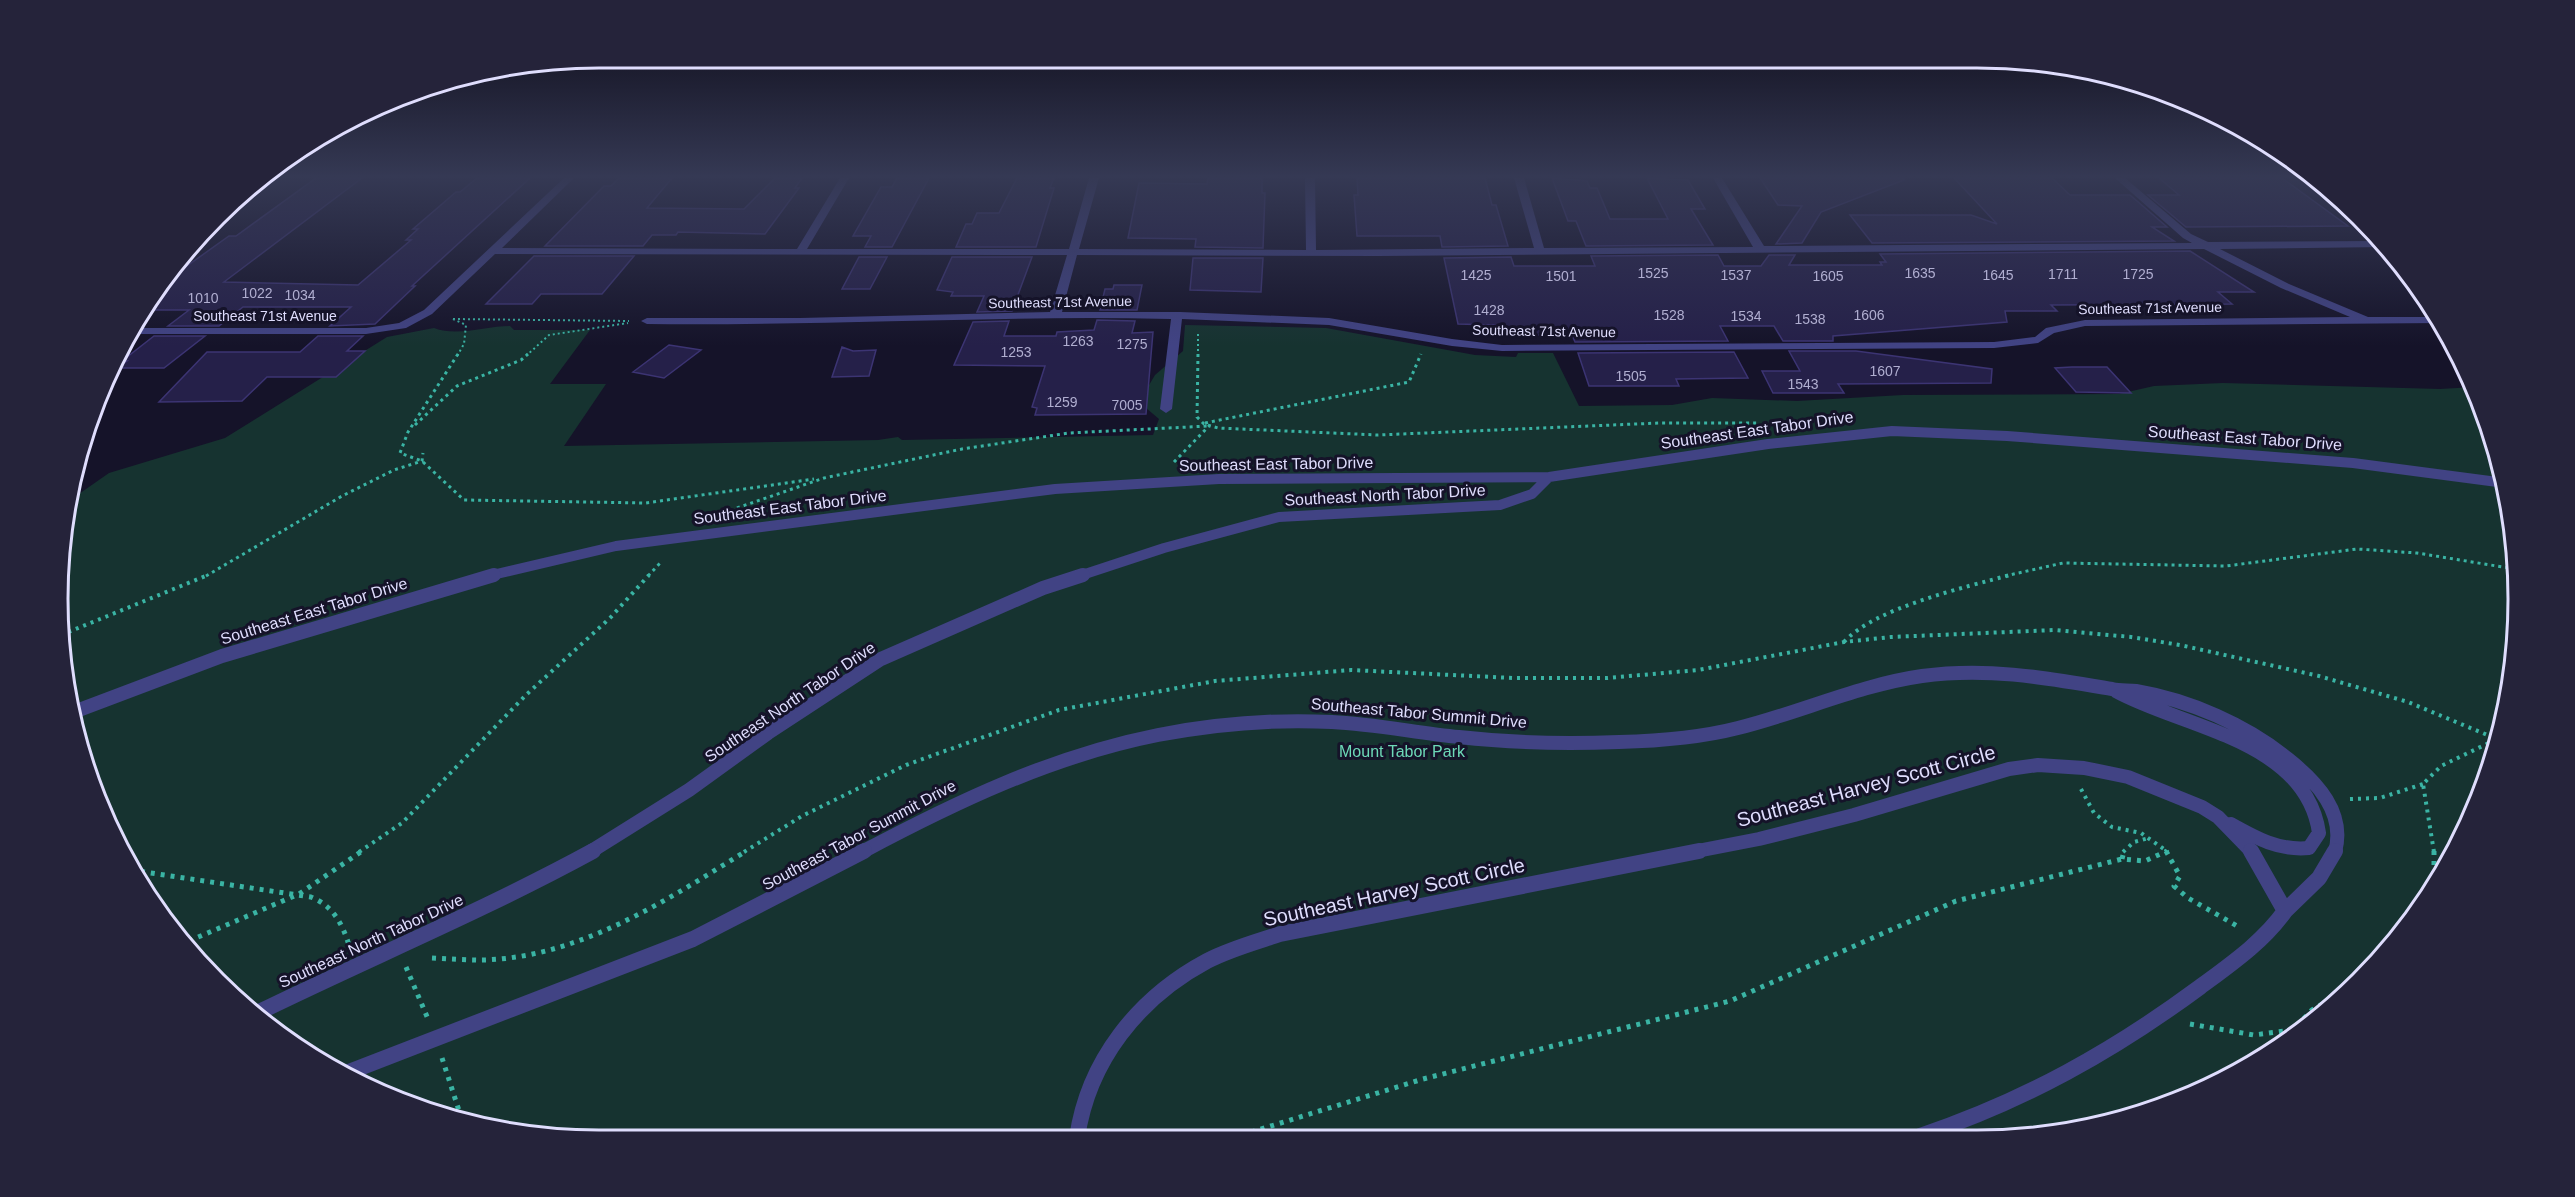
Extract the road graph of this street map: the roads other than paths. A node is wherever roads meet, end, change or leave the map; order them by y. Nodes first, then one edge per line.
1 (511, 234) edge
2 (811, 234) edge
3 (1078, 234) edge
4 (1311, 234) edge
5 (1535, 234) edge
6 (1751, 234) edge
7 (2184, 234) edge
8 (2372, 244) edge
9 (2206, 245) junction
10 (1760, 249) junction
11 (1540, 250) junction
12 (493, 251) junction
13 (800, 252) junction
14 (1073, 252) junction
15 (1311, 253) junction
16 (1055, 315) junction
17 (1177, 317) junction
18 (2428, 320) edge
19 (647, 321) road end
20 (2366, 321) junction
21 (140, 331) edge
22 (1166, 409) dead end
23 (1549, 477) junction
24 (2494, 482) edge
25 (2115, 690) junction
26 (80, 710) edge
27 (2218, 817) junction
28 (2285, 911) junction
29 (263, 1010) edge
30 (355, 1070) edge
31 (1078, 1130) edge
32 (1937, 1130) edge

1 - 12 street
2 - 13 street
3 - 14 street
4 - 15 street
5 - 11 street
6 - 10 street
7 - 9 street
8 - 9 street
9 - 10 street
9 - 20 street
10 - 11 street
11 - 15 street
12 - 13 street
12 - 21 street, Southeast 71st Avenue
13 - 14 street
14 - 15 street
14 - 16 street
16 - 17 street, Southeast 71st Avenue
16 - 19 street, Southeast 71st Avenue
17 - 20 street, Southeast 71st Avenue
17 - 22 street
18 - 20 street, Southeast 71st Avenue
23 - 24 lane, Southeast East Tabor Drive
23 - 26 lane, Southeast East Tabor Drive
23 - 29 lane, Southeast North Tabor Drive
25 - 27 lane, Southeast Tabor Summit Drive
25 - 28 lane, Southeast Tabor Summit Drive
25 - 30 lane, Southeast Tabor Summit Drive
27 - 28 lane, Southeast Harvey Scott Circle
27 - 31 lane, Southeast Harvey Scott Circle
28 - 32 lane

